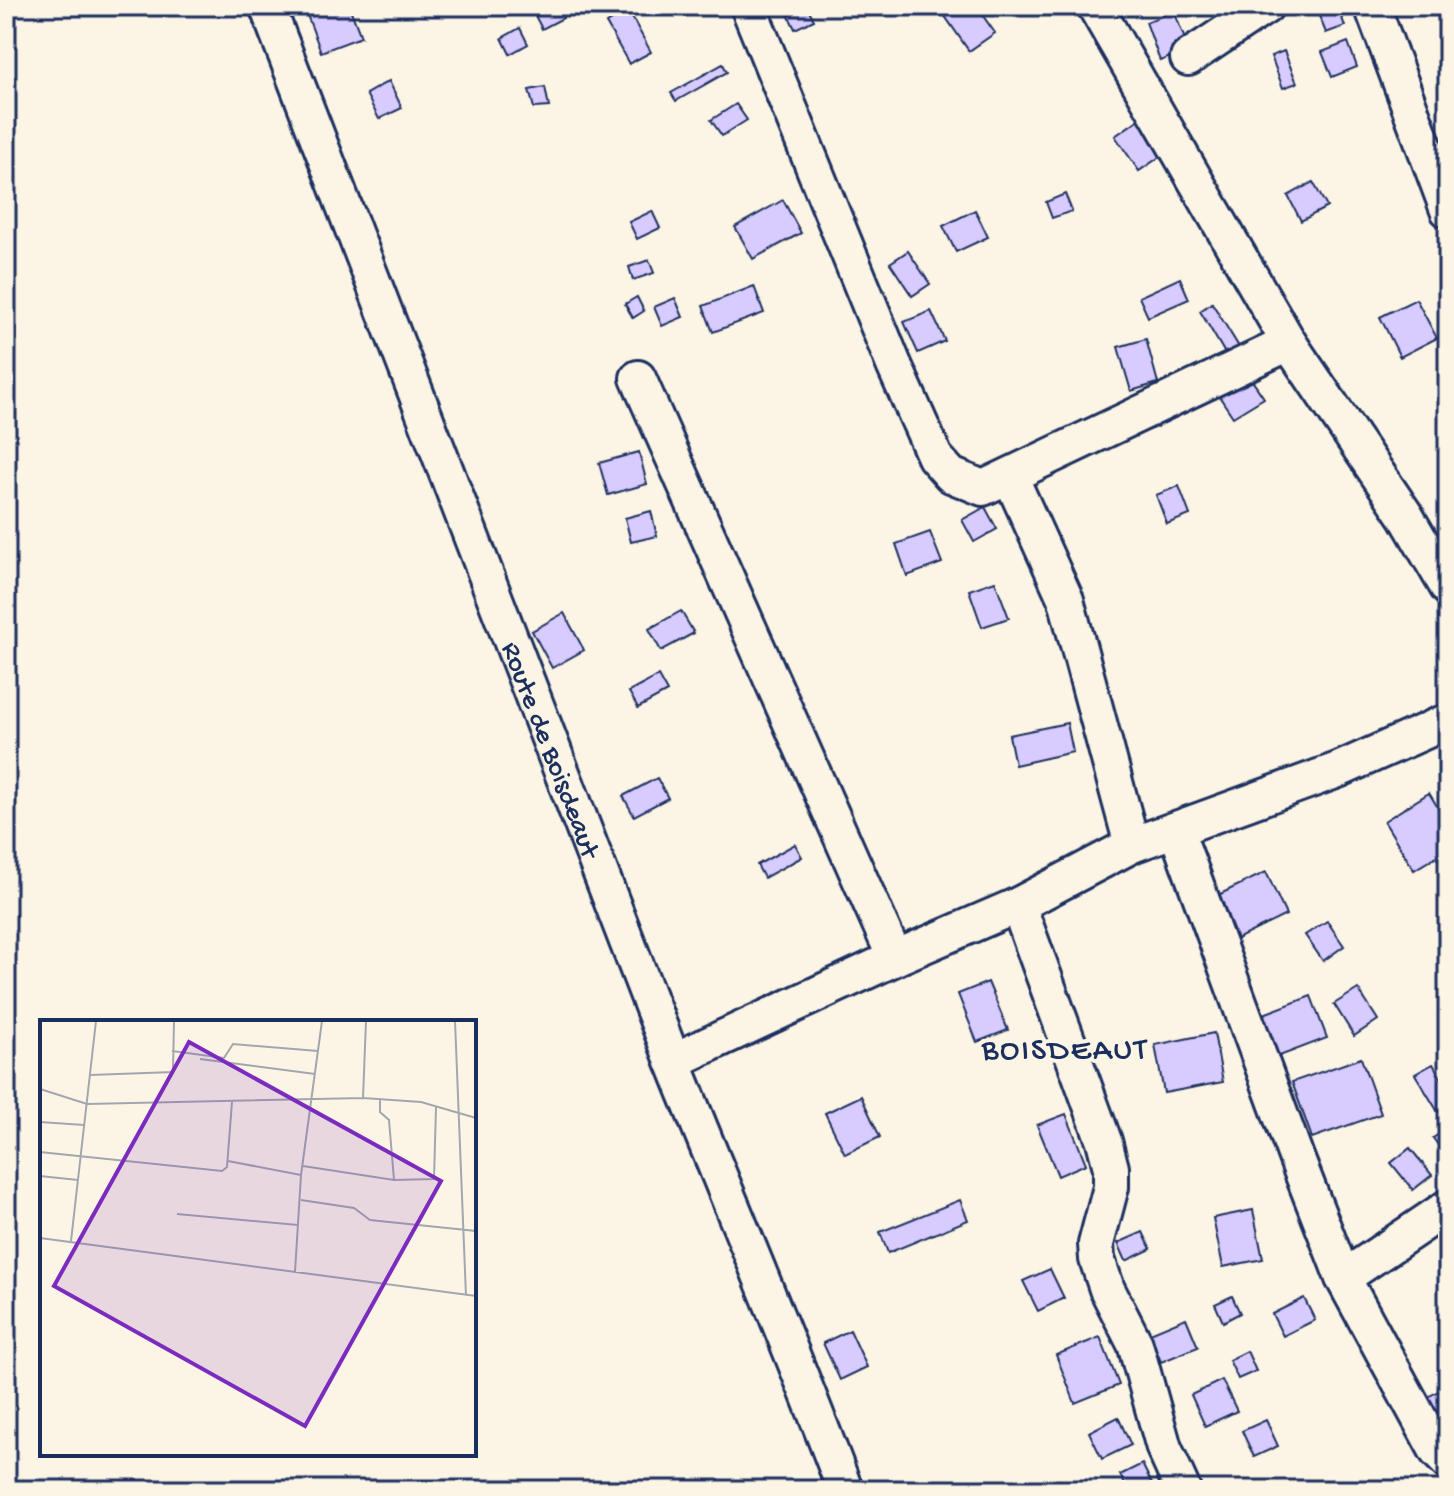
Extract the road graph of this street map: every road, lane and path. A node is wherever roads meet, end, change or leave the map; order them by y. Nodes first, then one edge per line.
1 (267, 6) edge
2 (748, 6) edge
3 (1095, 6) edge
4 (1266, 6) edge
5 (1372, 6) edge
6 (1392, 6) edge
7 (1188, 58) dead end
8 (1448, 146) edge
9 (1448, 210) edge
10 (1289, 343) junction
11 (638, 378) dead end
12 (1010, 476) junction
13 (1448, 588) edge
14 (1448, 721) edge
15 (1176, 830) junction
16 (1132, 845) junction
17 (1018, 905) junction
18 (895, 958) junction
19 (673, 1061) junction
20 (1448, 1207) edge
21 (1343, 1278) junction
22 (1448, 1462) edge
23 (845, 1490) edge
24 (1183, 1490) edge

1 - 19 street, Route de Boisdeaut
2 - 12 street
3 - 10 street
4 - 7 street
5 - 9 street
6 - 8 street
10 - 12 street
10 - 13 street
11 - 18 street
12 - 16 street
14 - 15 street
15 - 16 street
15 - 21 street
16 - 17 street
17 - 18 street
17 - 24 street
18 - 19 street
19 - 23 street, Route de Boisdeaut
20 - 21 street
21 - 22 street

